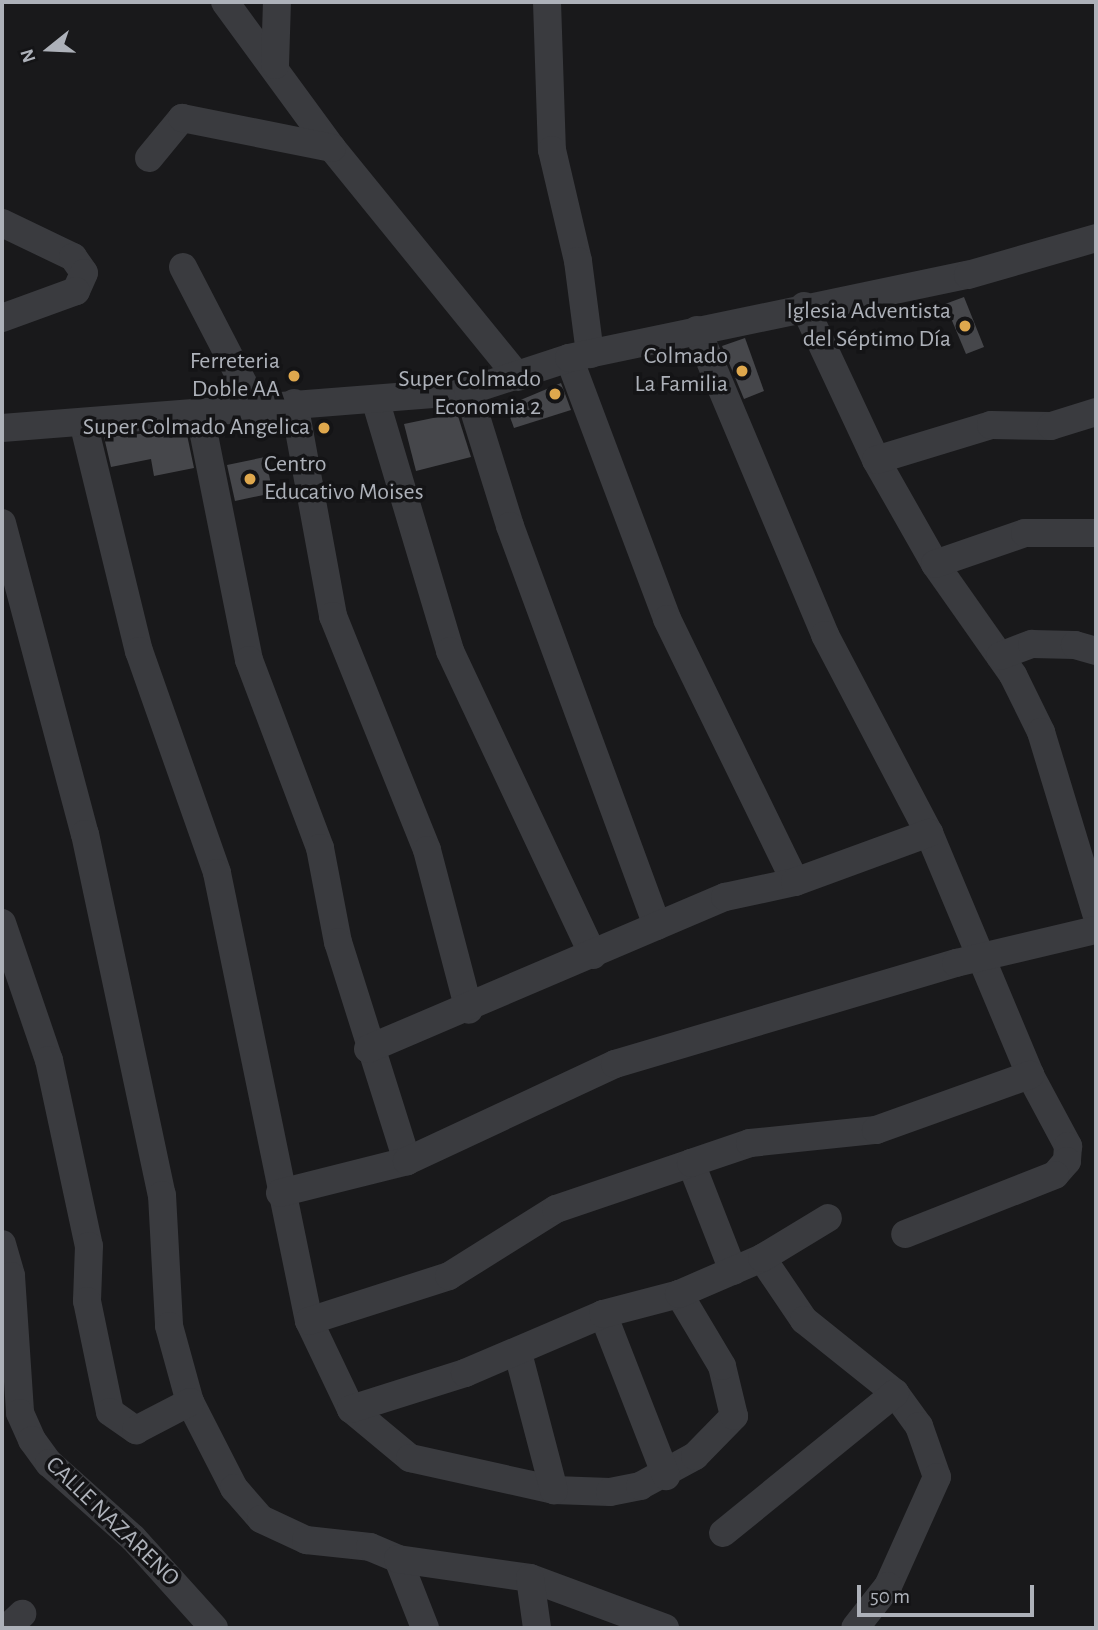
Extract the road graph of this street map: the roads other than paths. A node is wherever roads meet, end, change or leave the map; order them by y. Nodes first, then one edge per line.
1 (225, 2) edge
2 (277, 2) edge
3 (547, 2) edge
4 (275, 65) junction
5 (332, 148) junction
6 (149, 158) dead end
7 (2, 223) edge
8 (1096, 238) edge
9 (183, 267) dead end
10 (804, 306) junction
11 (2, 318) edge
12 (697, 330) junction
13 (579, 356) junction
14 (518, 377) junction
15 (468, 391) junction
16 (375, 399) junction
17 (294, 403) junction
18 (255, 406) junction
19 (198, 410) junction
20 (1096, 412) edge
21 (85, 426) junction
22 (2, 428) edge
23 (876, 460) junction
24 (2, 527) edge
25 (1096, 533) edge
26 (935, 564) junction
27 (1096, 652) edge
28 (1000, 656) junction
29 (929, 833) junction
30 (795, 882) junction
31 (1096, 914) edge
32 (2, 923) edge
33 (657, 926) junction
34 (1096, 930) edge
35 (593, 955) junction
36 (983, 958) junction
37 (469, 1010) junction
38 (368, 1049) junction
39 (1030, 1075) junction
40 (407, 1161) junction
41 (691, 1163) junction
42 (280, 1193) junction
43 (828, 1218) dead end
44 (905, 1234) dead end
45 (2, 1244) edge
46 (762, 1258) junction
47 (733, 1271) junction
48 (679, 1294) junction
49 (603, 1314) junction
50 (309, 1321) junction
51 (7, 1332) edge
52 (518, 1353) junction
53 (895, 1393) junction
54 (190, 1402) junction
55 (351, 1409) junction
56 (666, 1476) junction
57 (554, 1490) junction
58 (723, 1533) dead end
59 (398, 1559) junction
60 (530, 1578) junction
61 (214, 1628) edge
62 (425, 1628) edge
63 (537, 1628) edge
64 (665, 1628) edge
65 (855, 1628) edge

1 - 4 street
2 - 4 street
3 - 13 street
4 - 5 street
5 - 6 street
5 - 14 street
7 - 11 street
8 - 10 street
9 - 18 street
10 - 12 street
10 - 23 street
12 - 13 street
12 - 29 street
13 - 14 street
13 - 30 street
14 - 15 street
15 - 16 street
15 - 33 street
16 - 17 street
16 - 35 street
17 - 18 street
17 - 37 street
18 - 19 street
19 - 21 street
19 - 38 street
20 - 23 street
21 - 22 street
21 - 42 street
23 - 26 street
24 - 54 street
25 - 26 street
26 - 28 street
27 - 28 street
28 - 31 street
29 - 30 street
29 - 36 street
30 - 33 street
32 - 54 street
33 - 35 street
34 - 36 street
35 - 37 street
36 - 39 street
36 - 40 street
37 - 38 street
38 - 40 street
39 - 41 street
39 - 44 street
40 - 42 street
41 - 47 street
41 - 50 street
42 - 50 street
43 - 46 street
45 - 51 street, CALLE NAZARENO
46 - 47 street
46 - 53 street
47 - 48 street
48 - 49 street
48 - 56 street
49 - 52 street
49 - 56 street
50 - 55 street
51 - 61 street, CALLE NAZARENO
52 - 55 street
52 - 57 street
53 - 58 street
53 - 65 street
54 - 59 street
55 - 57 street
56 - 57 street
59 - 60 street
59 - 62 street
60 - 63 street
60 - 64 street

